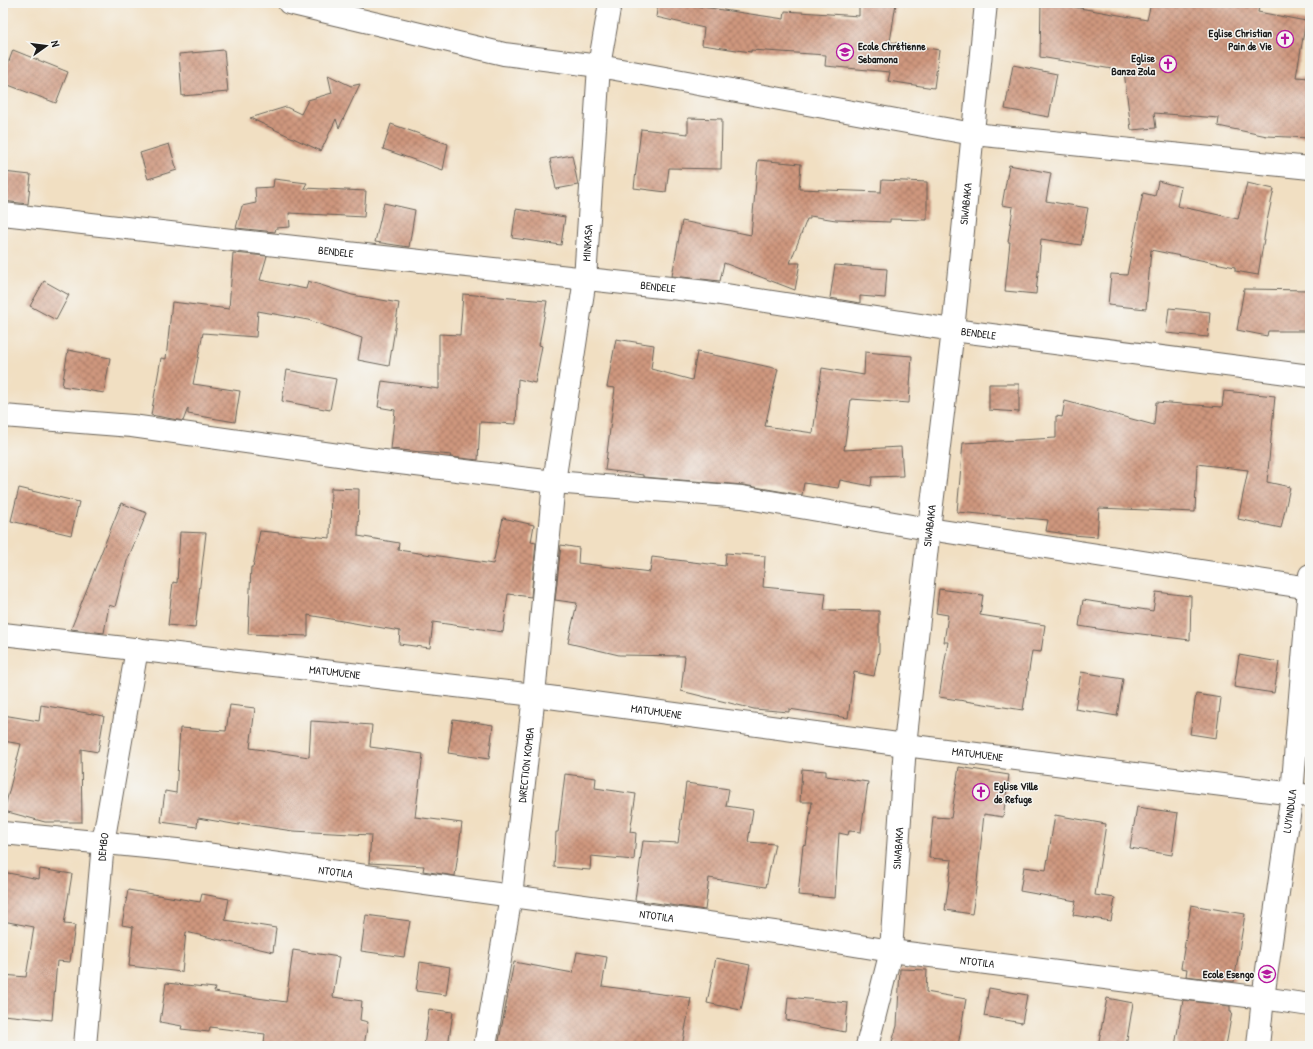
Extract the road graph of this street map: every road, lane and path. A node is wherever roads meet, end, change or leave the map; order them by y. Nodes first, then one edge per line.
1 (289, 3) edge
2 (610, 3) edge
3 (986, 3) edge
4 (599, 66) junction
5 (973, 134) junction
6 (1310, 168) edge
7 (3, 214) edge
8 (585, 279) junction
9 (953, 330) junction
10 (1310, 376) edge
11 (3, 416) edge
12 (554, 482) junction
13 (929, 529) junction
14 (1310, 584) edge
15 (3, 634) edge
16 (137, 649) junction
17 (534, 695) junction
18 (905, 745) junction
19 (1301, 795) edge
20 (3, 834) edge
21 (103, 843) junction
22 (510, 896) junction
23 (892, 951) junction
24 (1263, 998) junction
25 (1310, 1005) edge
26 (85, 1046) edge
27 (485, 1046) edge
28 (867, 1046) edge
29 (1258, 1046) edge

1 - 4 street
2 - 4 street, MINKASA
3 - 5 street, SIWABAKA
4 - 5 street
4 - 8 street, MINKASA
5 - 6 street
5 - 9 street, SIWABAKA
7 - 8 street, BENDELE
8 - 9 street, BENDELE
8 - 12 street, MINKASA
9 - 10 street, BENDELE
9 - 13 street, SIWABAKA
11 - 12 street
12 - 13 street
12 - 17 street, DIRECTION KOMBA
13 - 14 street
13 - 18 street, SIWABAKA
14 - 19 street, LUYINDULA
15 - 16 street, MATUMUENE
16 - 17 street, MATUMUENE
16 - 21 street, DEMBO
17 - 18 street, MATUMUENE
17 - 22 street, DIRECTION KOMBA
18 - 19 street, MATUMUENE
18 - 23 street, SIWABAKA
19 - 24 street, LUYINDULA
20 - 21 street, NTOTILA
21 - 22 street, NTOTILA
21 - 26 street, DEMBO
22 - 23 street, NTOTILA
22 - 27 street, DIRECTION KOMBA
23 - 24 street, NTOTILA
23 - 28 street, SIWABAKA
24 - 25 street, NTOTILA
24 - 29 street, LUYINDULA

